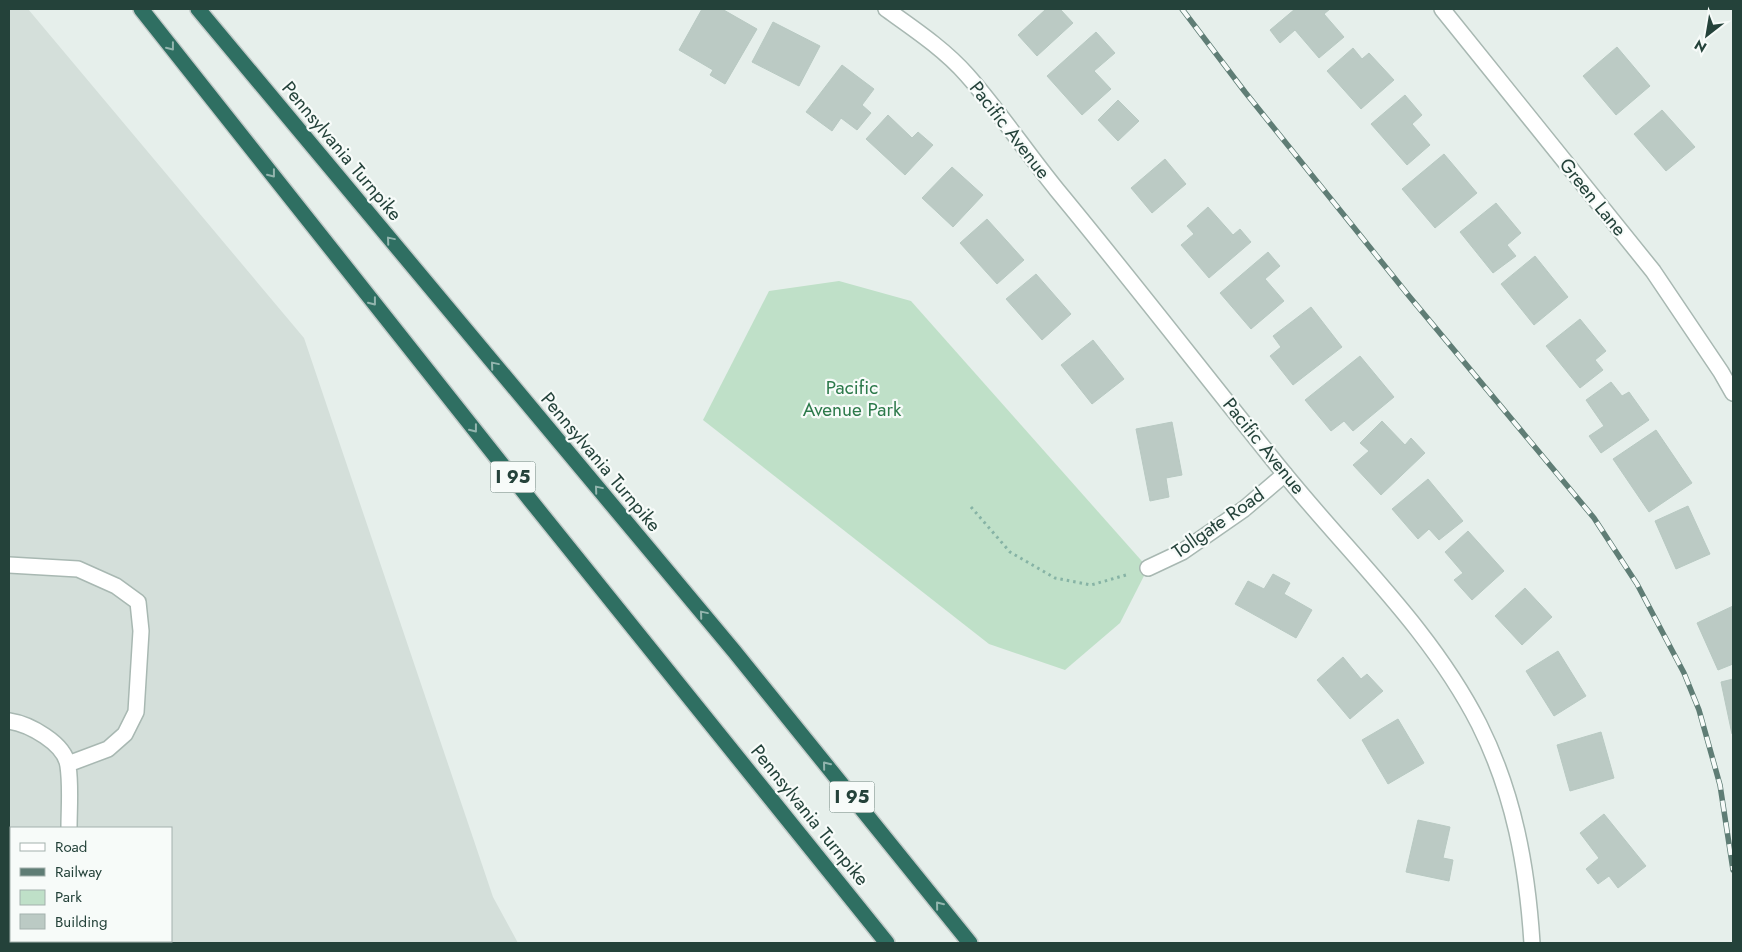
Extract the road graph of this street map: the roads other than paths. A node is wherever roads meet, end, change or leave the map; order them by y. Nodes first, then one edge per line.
1 (141, 9) edge
2 (198, 9) edge
3 (886, 9) edge
4 (1442, 9) edge
5 (1733, 393) edge
6 (1285, 474) junction
7 (9, 565) edge
8 (1148, 568) road end
9 (9, 721) edge
10 (68, 764) junction
11 (69, 827) edge
12 (888, 943) edge
13 (970, 943) edge
14 (1532, 943) edge

1 -> 12 highway, Pennsylvania Turnpike / I 95
13 -> 2 highway, Pennsylvania Turnpike / I 95
3 - 6 street, Pacific Avenue
4 - 5 street, Green Lane
6 - 8 street, Tollgate Road
6 - 14 street, Pacific Avenue
7 - 10 street
9 - 10 street
10 - 11 street

